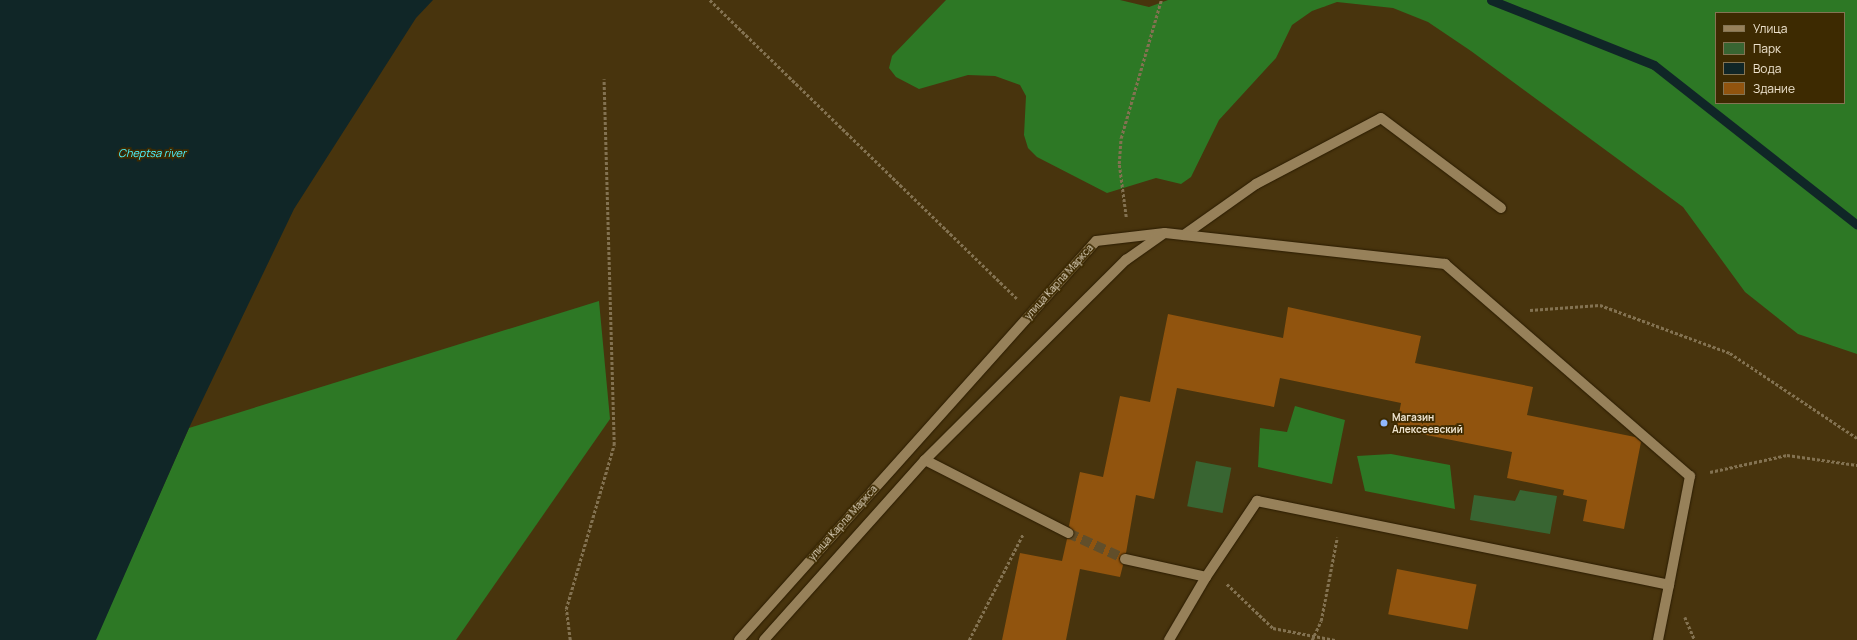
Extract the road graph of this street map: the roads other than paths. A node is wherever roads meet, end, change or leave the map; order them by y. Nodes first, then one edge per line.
1 (1501, 208) dead end
2 (1165, 233) junction
3 (1184, 235) junction
4 (924, 460) junction
5 (1068, 533) tunnel mouth
6 (1125, 559) tunnel mouth
7 (1206, 577) junction
8 (1669, 585) junction
9 (738, 640) edge
10 (764, 640) edge
11 (1169, 640) edge
12 (1658, 640) edge

1 - 3 street
2 - 3 street
2 - 4 street, улица Карла Маркса
2 - 9 street, улица Карла Маркса
3 - 8 street
4 - 5 street
4 - 10 street, улица Карла Маркса
6 - 7 street
7 - 8 street
7 - 11 street
8 - 12 street

